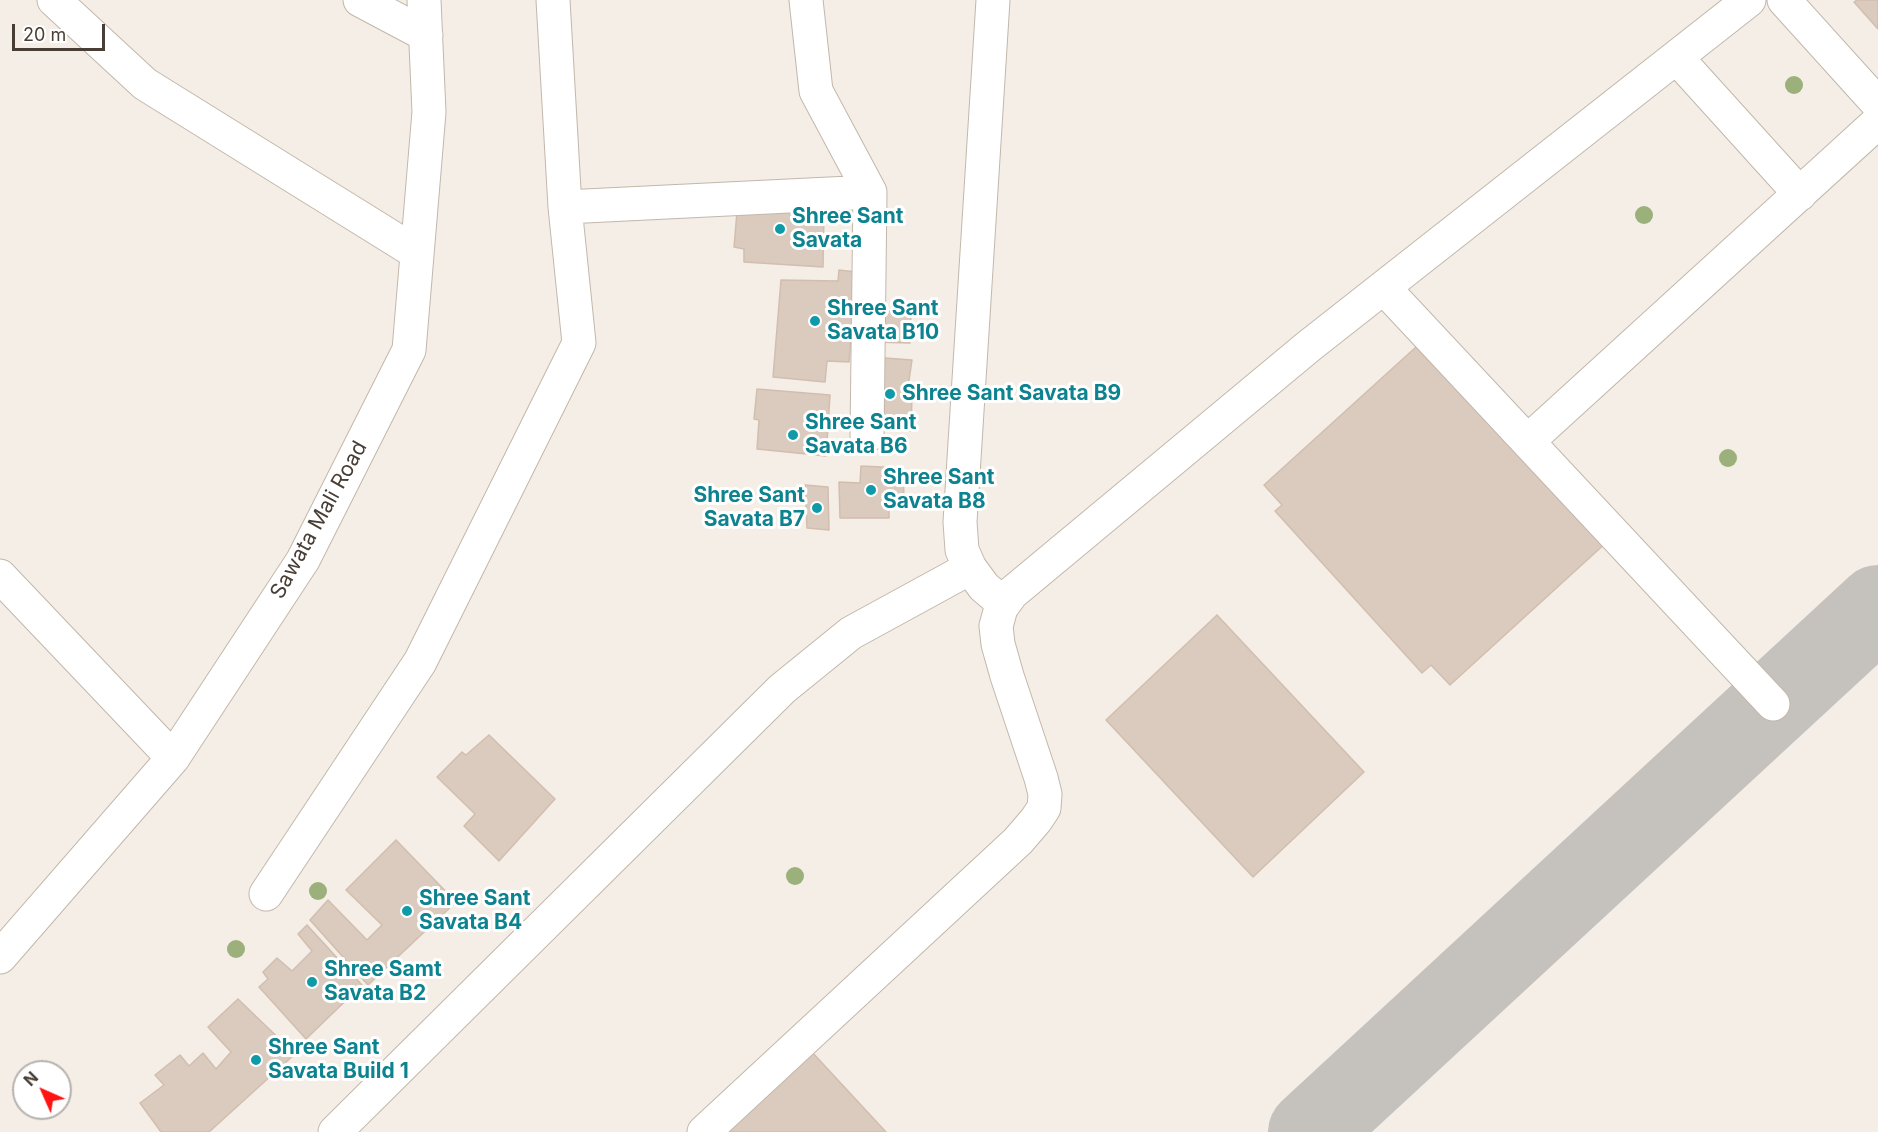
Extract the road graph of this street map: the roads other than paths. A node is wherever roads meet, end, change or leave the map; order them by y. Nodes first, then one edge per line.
1 (54, 0) edge
2 (360, 0) edge
3 (424, 0) edge
4 (553, 0) edge
5 (806, 0) edge
6 (993, 0) edge
7 (1749, 0) edge
8 (1784, 0) edge
9 (426, 35) junction
10 (1677, 58) junction
11 (1878, 104) edge
12 (1878, 122) edge
13 (870, 192) junction
14 (1800, 194) junction
15 (565, 207) junction
16 (417, 253) junction
17 (1384, 288) junction
18 (867, 436) dead end
19 (1528, 441) junction
20 (970, 568) junction
21 (0, 576) edge
22 (1004, 604) junction
23 (1773, 704) dead end
24 (173, 758) junction
25 (266, 894) dead end
26 (0, 957) edge
27 (335, 1132) edge
28 (704, 1132) edge

1 - 16 street
2 - 9 street
3 - 9 street, Sawata Mali Road
4 - 15 street
5 - 13 street
6 - 20 street
7 - 10 street
8 - 11 street
9 - 16 street, Sawata Mali Road
10 - 14 street
10 - 17 street
12 - 14 street
13 - 15 street
13 - 18 street
14 - 19 street
15 - 25 street
16 - 24 street, Sawata Mali Road
17 - 19 street
17 - 22 street
19 - 23 street
20 - 22 street
20 - 27 street
21 - 24 street
22 - 28 street
24 - 26 street, Sawata Mali Road

